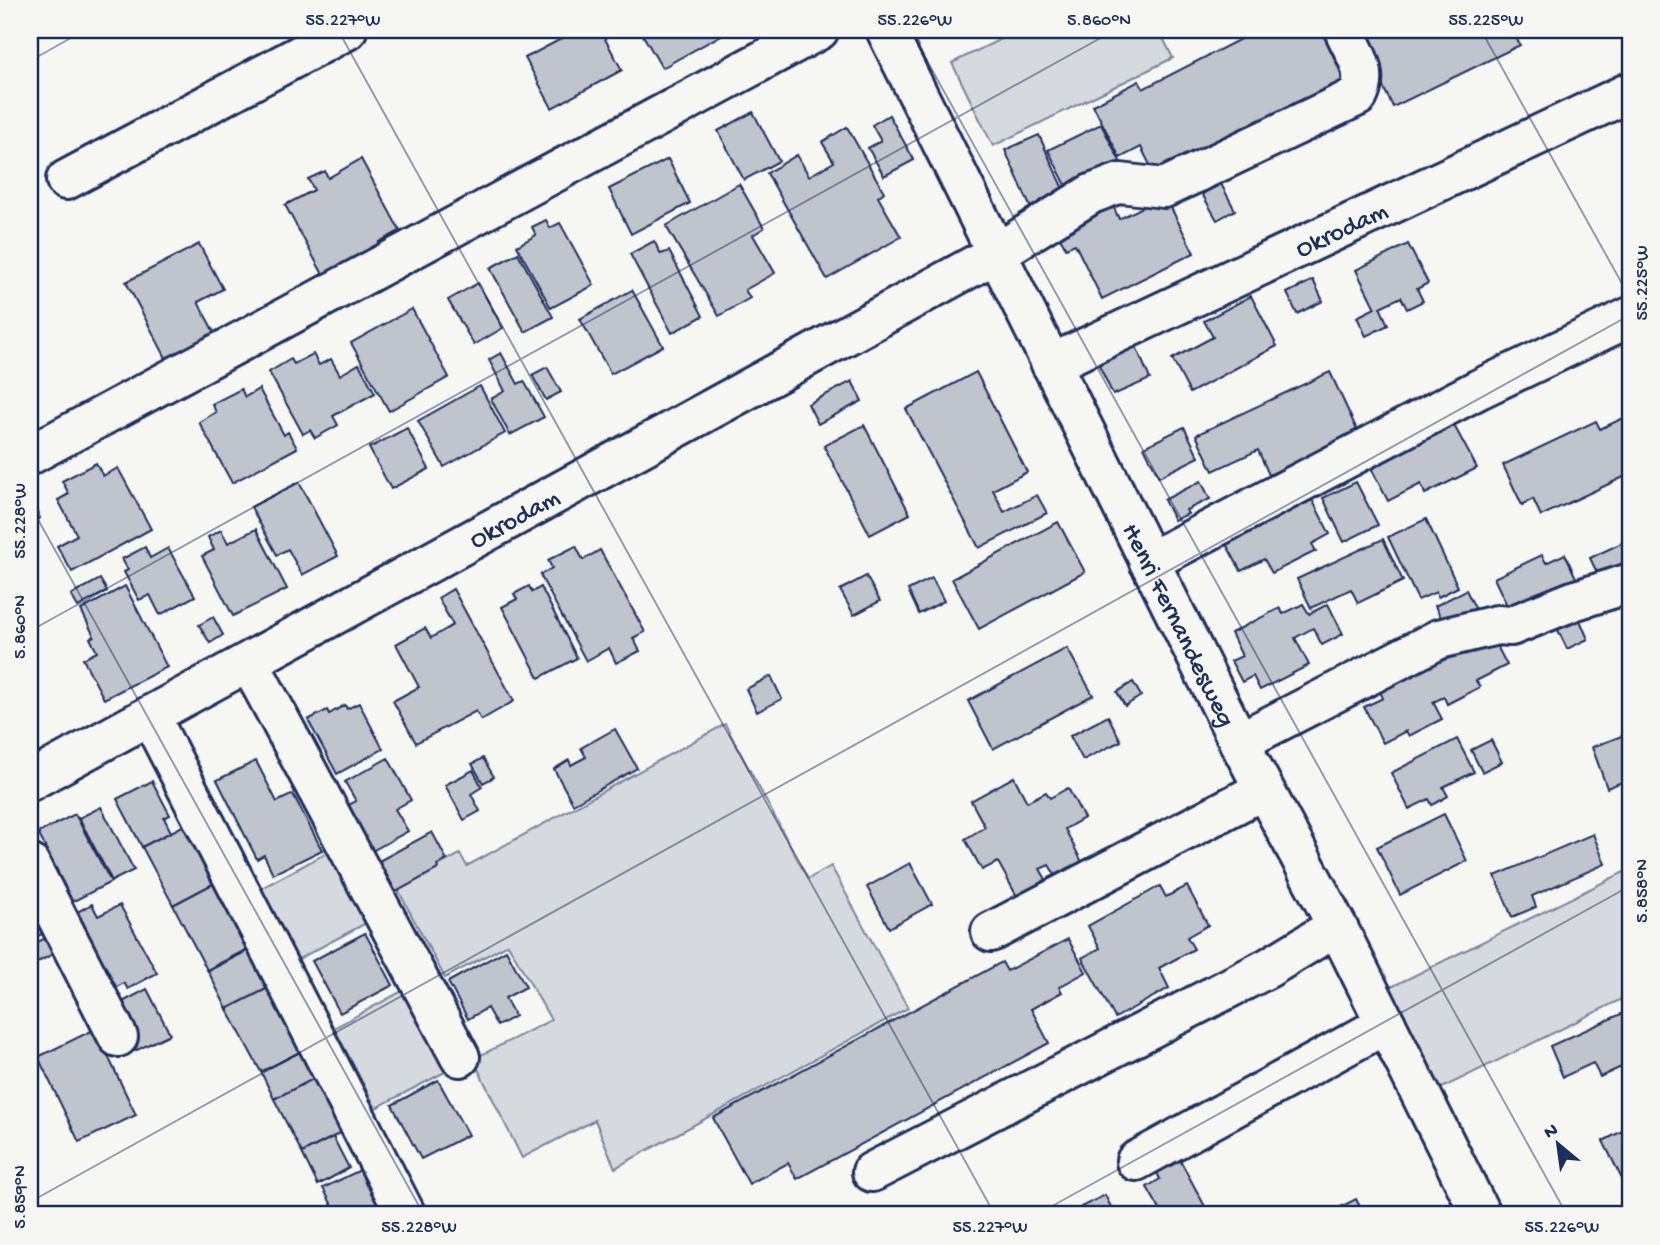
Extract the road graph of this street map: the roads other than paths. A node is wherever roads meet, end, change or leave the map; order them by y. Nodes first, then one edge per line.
1 (347, 30) edge
2 (819, 30) edge
3 (886, 30) edge
4 (1344, 30) edge
5 (1630, 92) edge
6 (66, 180) dead end
7 (997, 253) junction
8 (1630, 317) edge
9 (1051, 364) junction
10 (30, 455) edge
11 (1149, 562) junction
12 (1630, 583) edge
13 (249, 662) junction
14 (150, 716) junction
15 (1238, 742) junction
16 (30, 781) edge
17 (1263, 790) junction
18 (30, 864) edge
19 (1337, 926) junction
20 (991, 932) dead end
21 (1386, 1024) junction
22 (118, 1037) dead end
23 (460, 1057) dead end
24 (1136, 1161) dead end
25 (872, 1172) dead end
26 (406, 1215) edge
27 (1481, 1215) edge

1 - 6 street
2 - 10 street
3 - 7 street, Henri Fernandesweg
4 - 7 street, Okrodam
5 - 9 street, Okrodam
7 - 9 street, Henri Fernandesweg
7 - 13 street, Okrodam
8 - 11 street
9 - 11 street, Henri Fernandesweg
11 - 15 street, Henri Fernandesweg
12 - 15 street
13 - 14 street, Okrodam
13 - 23 street
14 - 16 street, Okrodam
14 - 26 street
15 - 17 street, Henri Fernandesweg
17 - 19 street, Henri Fernandesweg
17 - 20 street
18 - 22 street
19 - 21 street, Henri Fernandesweg
19 - 25 street
21 - 24 street
21 - 27 street, Henri Fernandesweg

